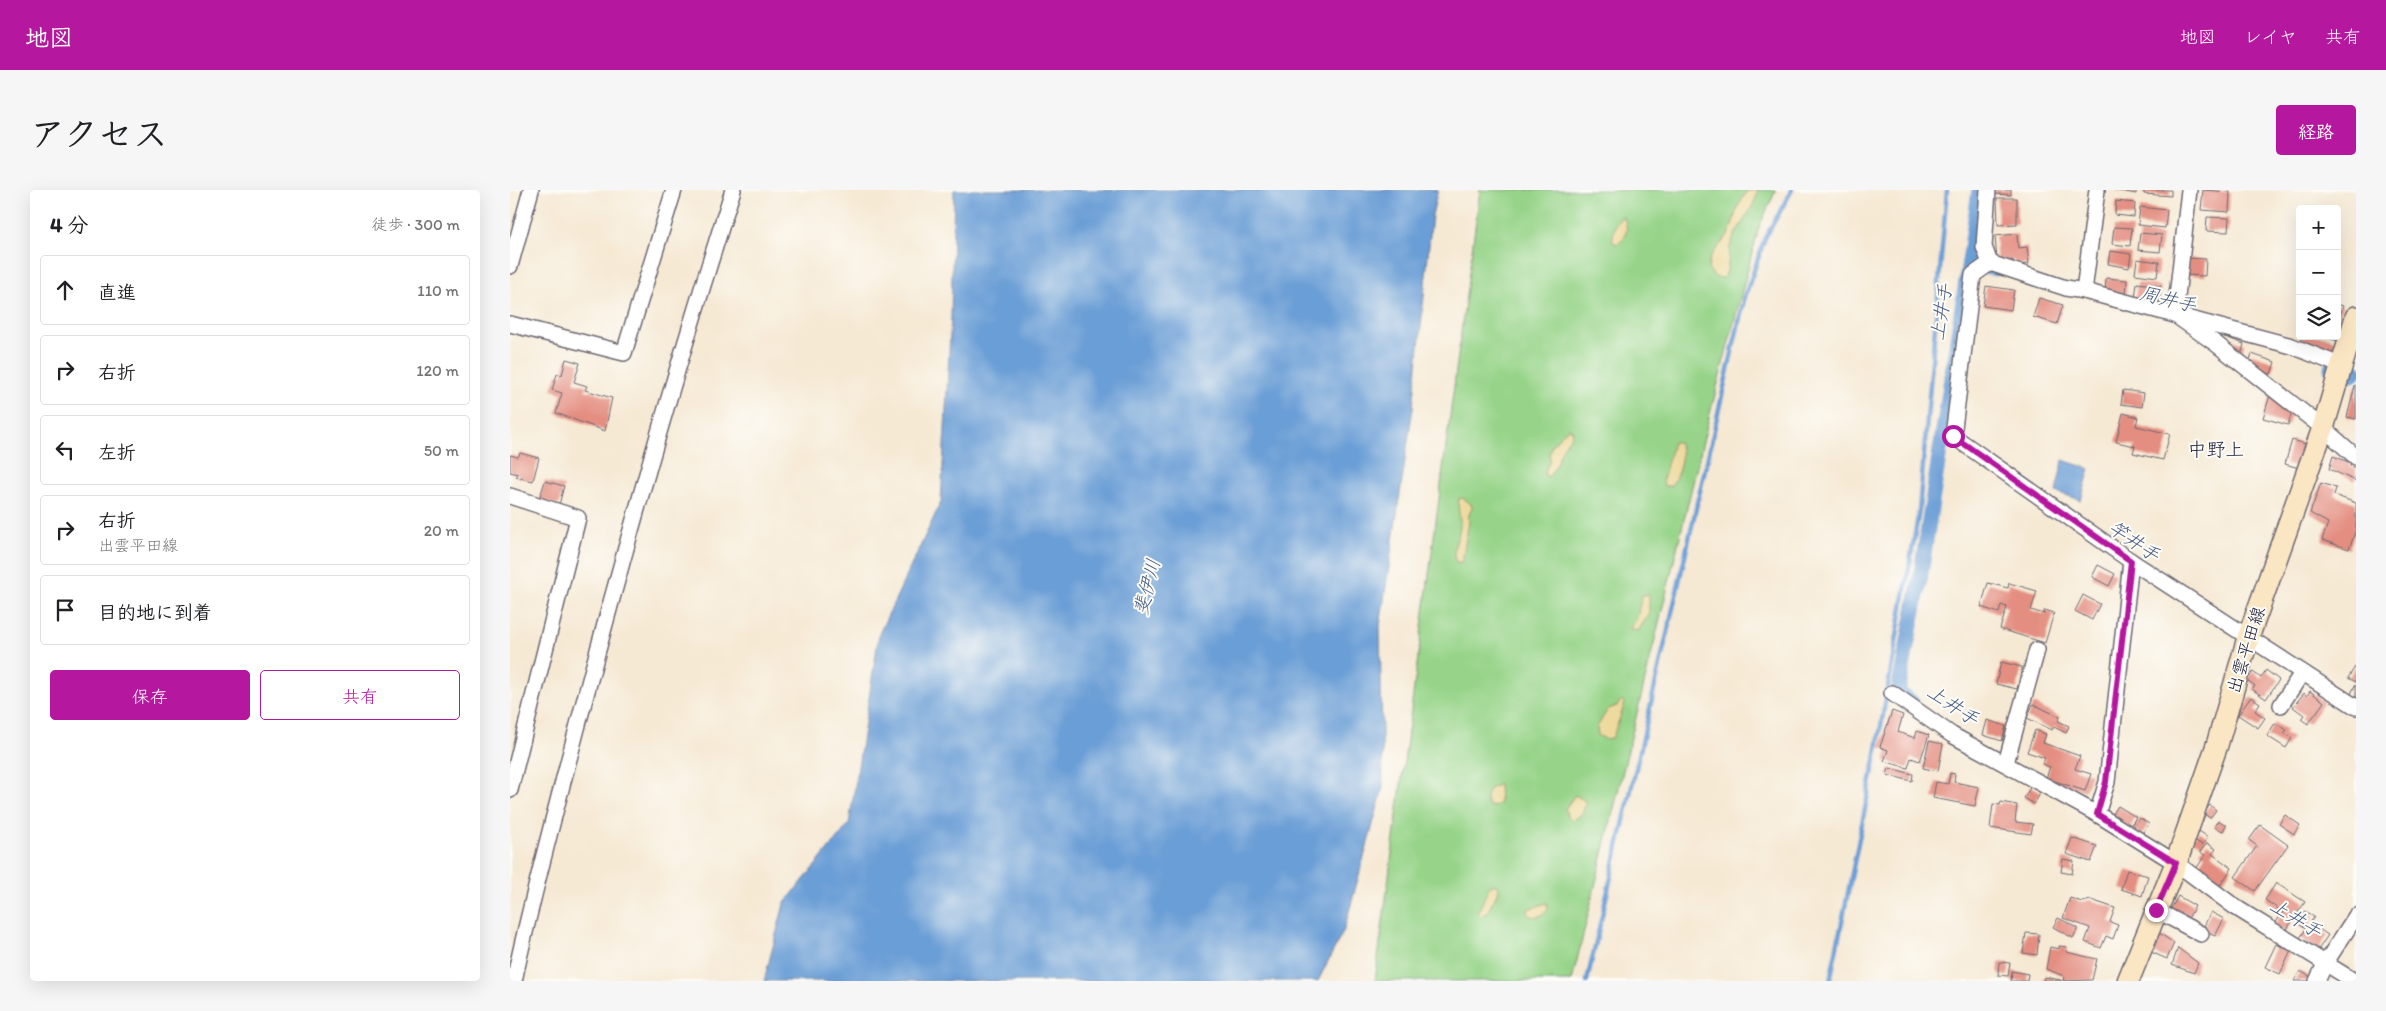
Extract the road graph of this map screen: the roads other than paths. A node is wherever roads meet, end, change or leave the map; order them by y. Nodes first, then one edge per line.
1 (531, 190) edge
2 (674, 190) edge
3 (733, 190) edge
4 (1988, 190) edge
5 (2097, 190) edge
6 (2189, 190) edge
7 (1990, 262) junction
8 (510, 266) edge
9 (2084, 291) junction
10 (2175, 315) junction
11 (2356, 317) edge
12 (510, 324) edge
13 (2342, 366) junction
14 (2324, 428) junction
15 (2356, 458) edge
16 (510, 496) edge
17 (2131, 561) junction
18 (2248, 638) junction
19 (2037, 650) dead end
20 (2302, 673) junction
21 (1892, 693) dead end
22 (2281, 705) dead end
23 (2356, 707) edge
24 (2006, 763) junction
25 (510, 790) edge
26 (2097, 814) junction
27 (2176, 863) junction
28 (2156, 910) junction
29 (2356, 916) edge
30 (2201, 934) dead end
31 (2326, 962) junction
32 (514, 981) edge
33 (2128, 981) edge
34 (2317, 981) edge
35 (2354, 981) edge

1 - 8 street
2 - 12 street
3 - 32 street
4 - 7 street
5 - 9 street
6 - 10 street
7 - 9 street
7 - 17 street
9 - 10 street
10 - 13 street
10 - 14 street
11 - 13 main road, 出雲平田線
13 - 14 main road, 出雲平田線
14 - 15 street
14 - 18 main road, 出雲平田線
16 - 25 street
17 - 18 street
17 - 26 street
18 - 20 street
18 - 27 main road, 出雲平田線
19 - 24 street
20 - 22 street
20 - 23 street
21 - 24 street
24 - 26 street
26 - 27 street
27 - 28 main road, 出雲平田線
27 - 31 street
28 - 30 street
28 - 33 main road, 出雲平田線
29 - 31 street
31 - 34 street
31 - 35 street

